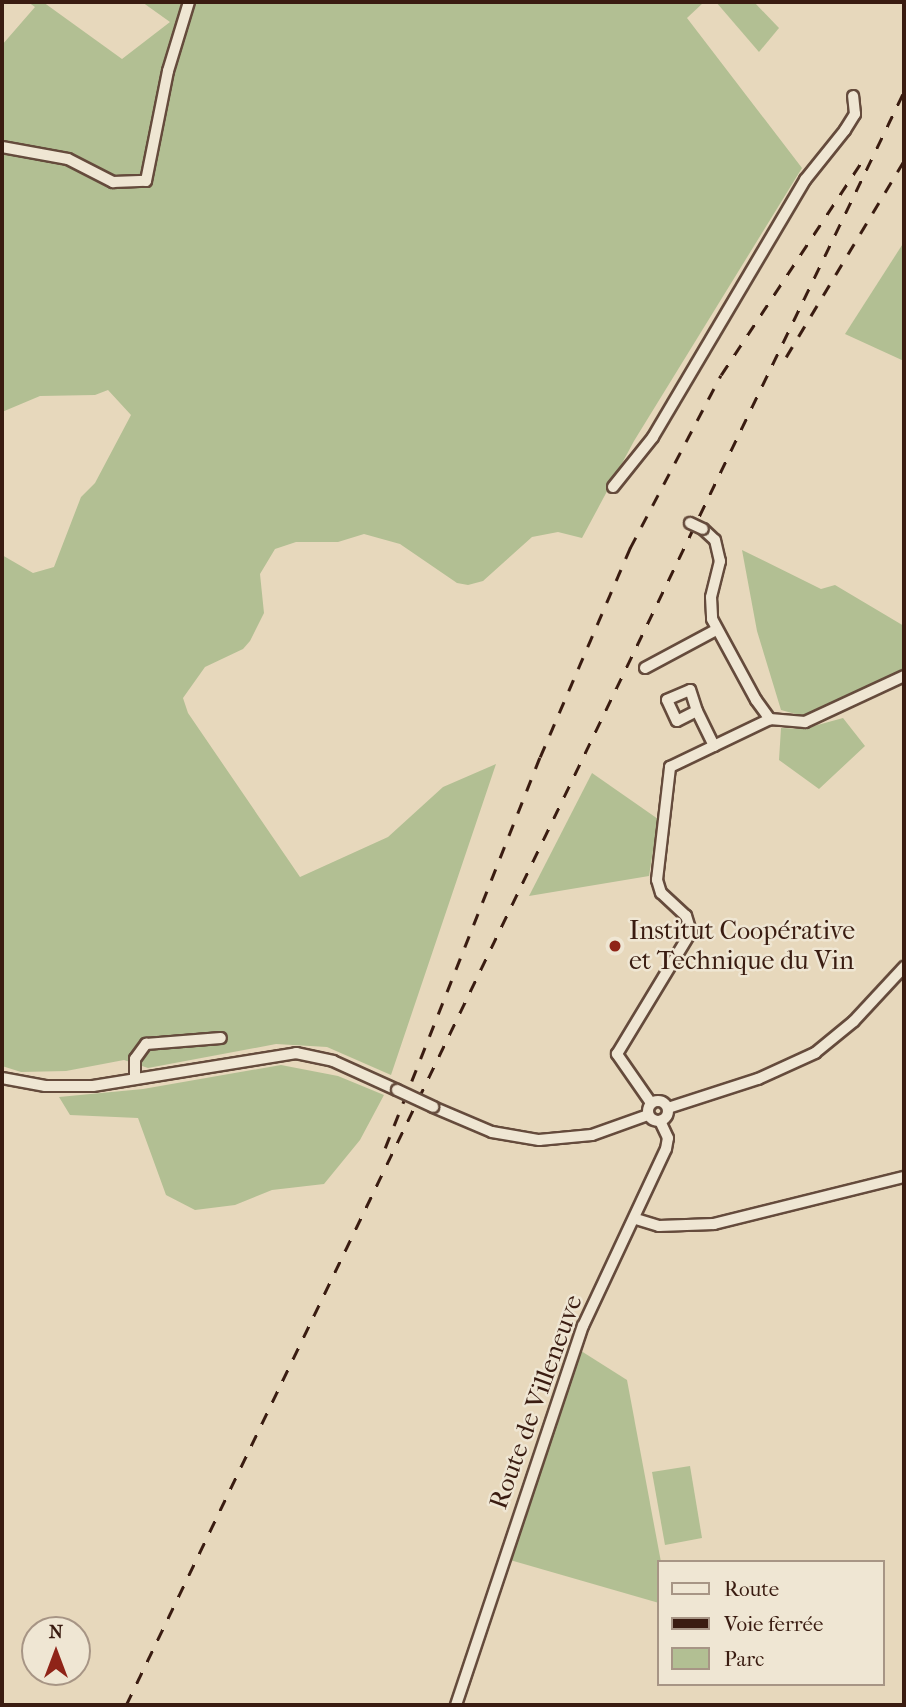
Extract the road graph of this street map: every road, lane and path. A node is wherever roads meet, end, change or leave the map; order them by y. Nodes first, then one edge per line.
1 (189, 2) edge
2 (853, 96) dead end
3 (2, 147) edge
4 (613, 487) dead end
5 (690, 523) dead end
6 (716, 630) junction
7 (645, 668) dead end
8 (904, 676) edge
9 (697, 712) dead end
10 (771, 719) junction
11 (714, 746) junction
12 (904, 967) edge
13 (221, 1038) dead end
14 (2, 1078) edge
15 (135, 1079) junction
16 (651, 1103) junction
17 (668, 1108) junction
18 (648, 1115) junction
19 (660, 1122) junction
20 (904, 1177) edge
21 (636, 1219) junction
22 (456, 1705) edge

1 - 3 street
2 - 4 street
5 - 6 street, bridge
6 - 7 street
6 - 10 street
8 - 10 street
9 - 11 street
10 - 11 street
11 - 16 street
12 - 17 street
13 - 15 street
14 - 15 street
15 - 18 street, bridge
16 - 17 street
16 - 18 street
17 - 19 street
18 - 19 street
19 - 21 street, Route de Villeneuve
20 - 21 street
21 - 22 street, Route de Villeneuve

